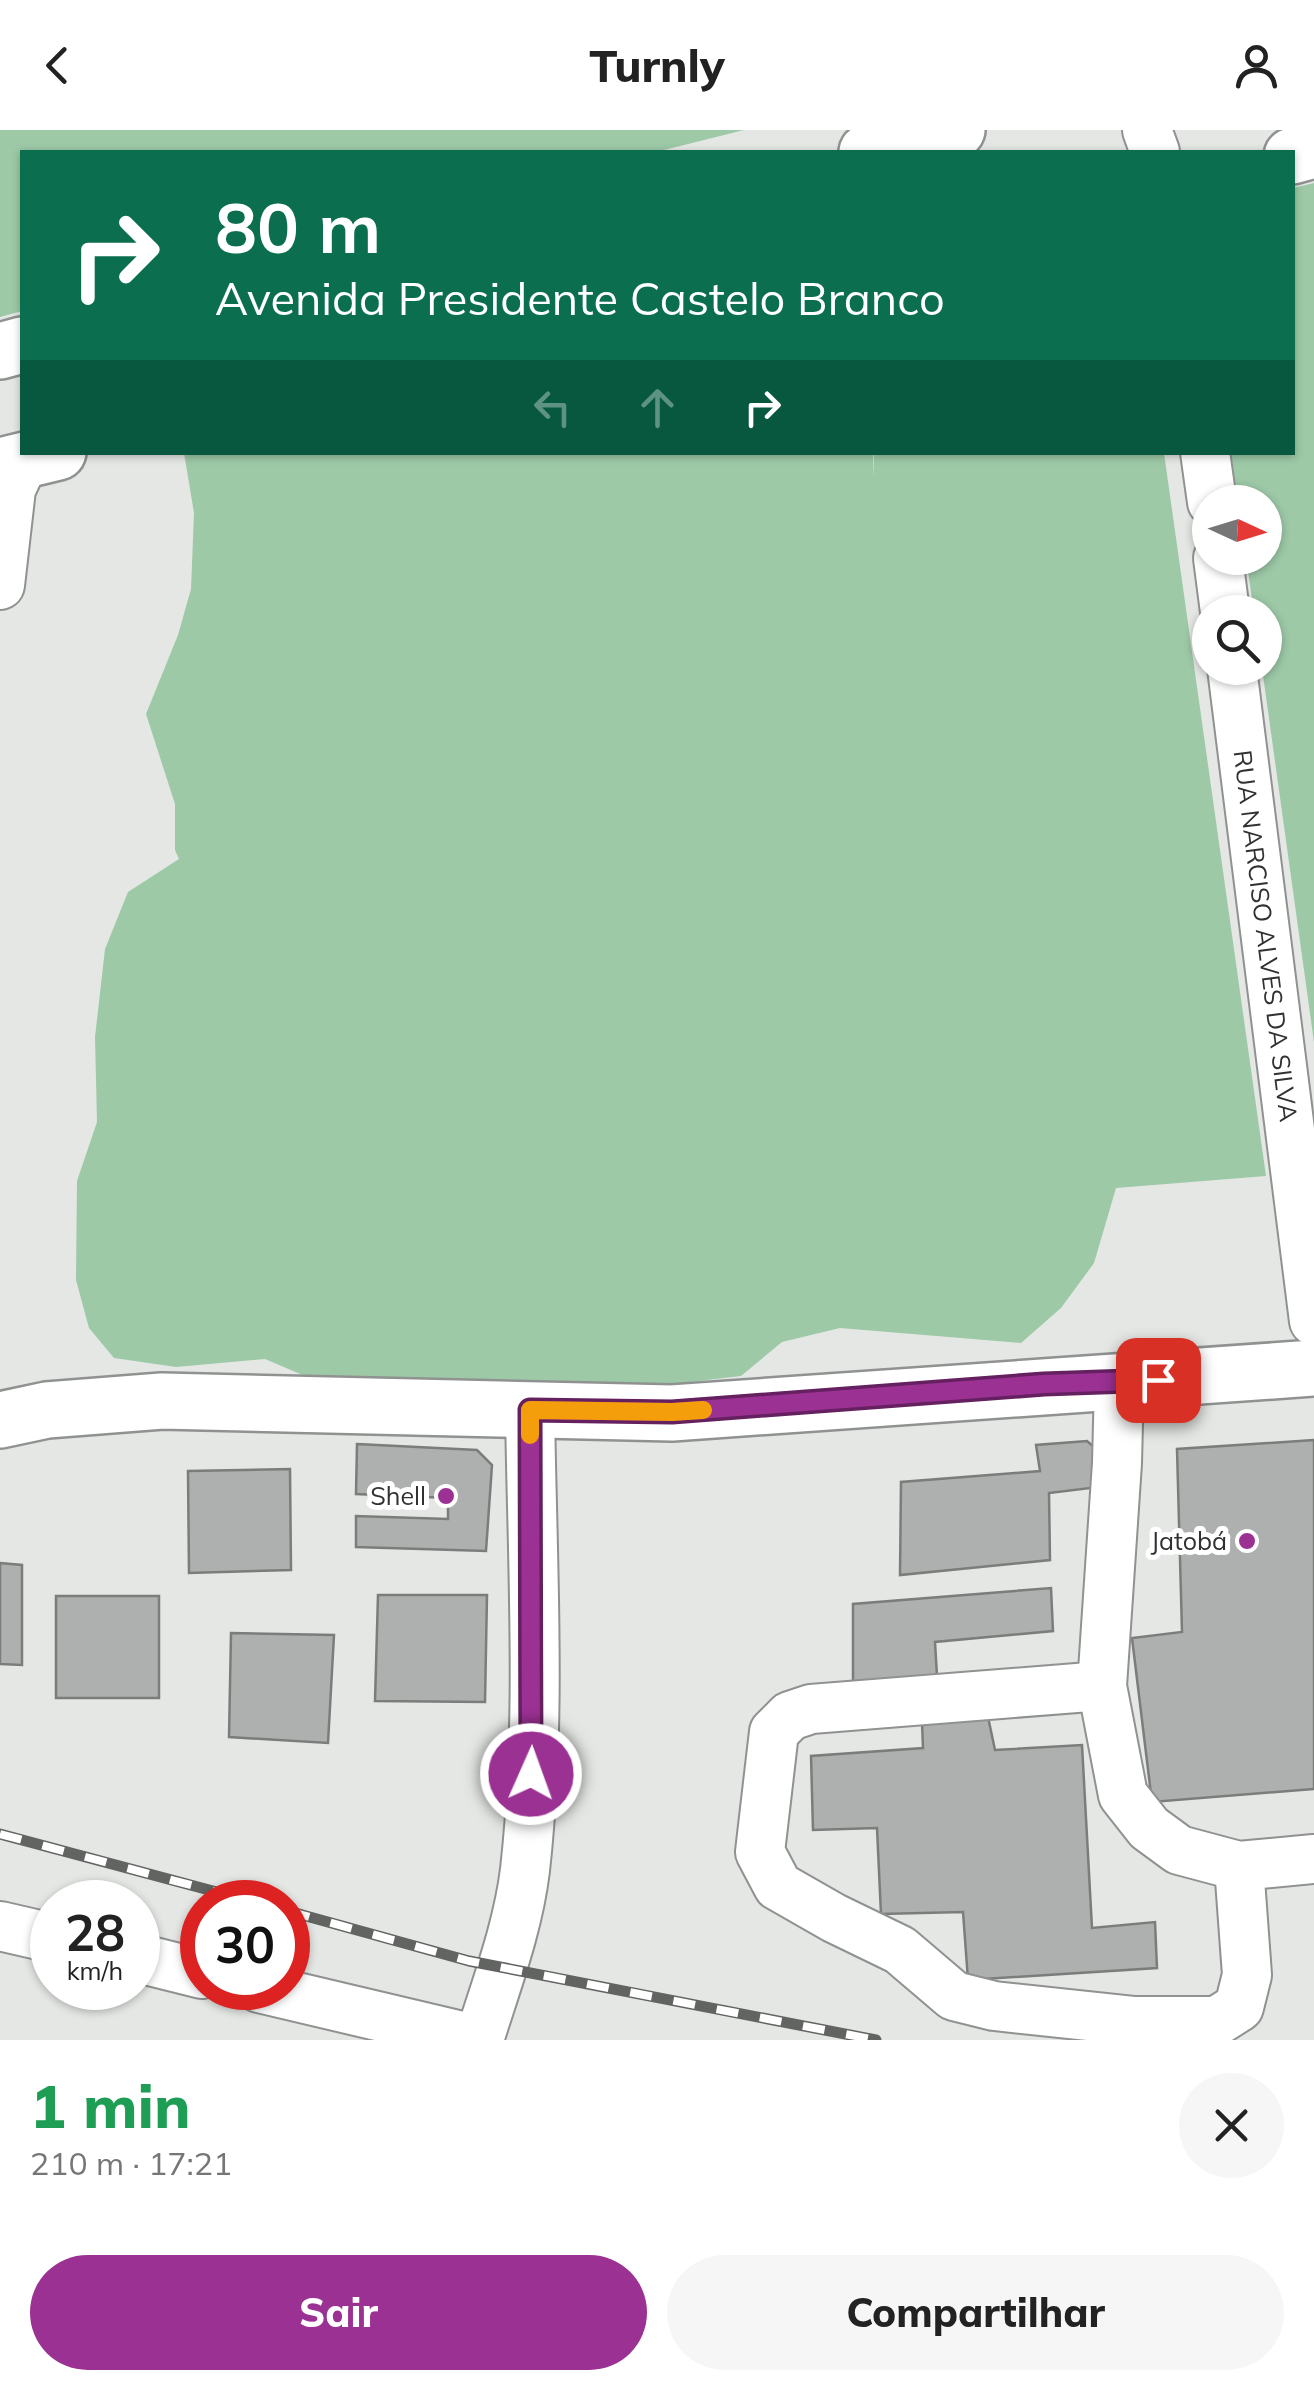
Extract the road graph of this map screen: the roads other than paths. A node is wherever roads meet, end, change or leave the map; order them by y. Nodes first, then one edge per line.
1 (957, 130) edge
2 (875, 150) edge
3 (1205, 455) edge
4 (28, 460) edge
5 (1210, 485) edge
6 (0, 585) edge
7 (1234, 685) edge
8 (1314, 1321) edge
9 (1314, 1368) edge
10 (1119, 1383) junction
11 (530, 1410) junction
12 (0, 1420) edge
13 (1102, 1686) junction
14 (1314, 1859) edge
15 (1239, 1866) junction
16 (0, 1926) edge
17 (30, 1933) edge
18 (310, 2000) edge
19 (479, 2040) edge

1 - 2 main road
3 - 5 street
4 - 6 street
7 - 8 street, RUA NARCISO ALVES DA SILVA
9 - 10 main road
10 - 11 main road
10 - 13 street
11 - 12 main road
11 - 19 street
13 - 15 street
13 - 15 street
14 - 15 street
16 - 17 street
18 - 19 street

